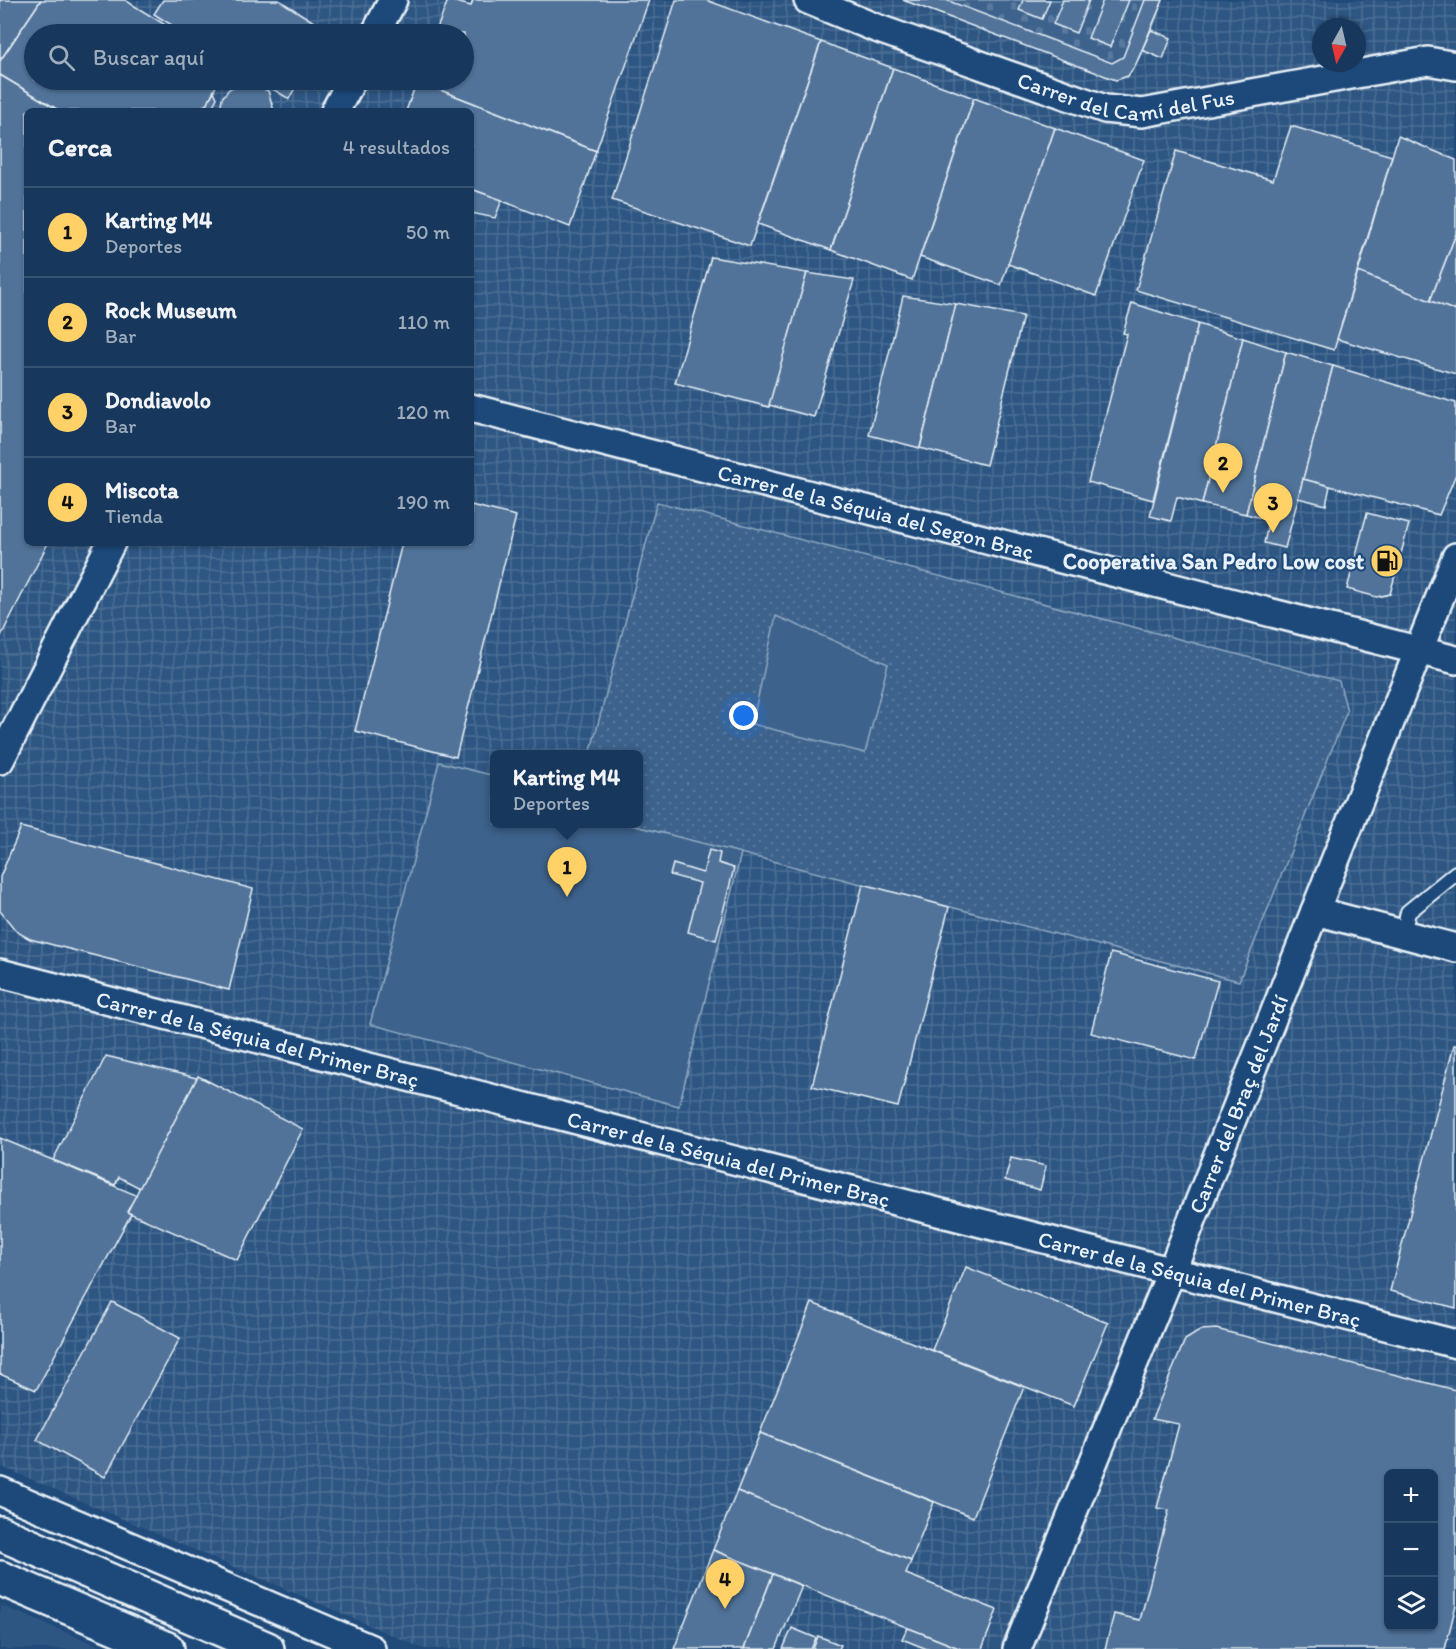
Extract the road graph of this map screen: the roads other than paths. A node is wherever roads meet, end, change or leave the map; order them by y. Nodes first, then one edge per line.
1 (393, 0) edge
2 (807, 0) edge
3 (380, 24) edge
4 (1456, 66) edge
5 (347, 90) edge
6 (337, 108) edge
7 (474, 409) edge
8 (109, 546) edge
9 (1456, 557) edge
10 (1418, 650) junction
11 (1456, 660) edge
12 (0, 760) edge
13 (1456, 873) edge
14 (1315, 911) junction
15 (1403, 934) junction
16 (1456, 948) edge
17 (0, 973) edge
18 (1172, 1270) junction
19 (1456, 1344) edge
20 (0, 1491) edge
21 (0, 1533) edge
22 (0, 1578) edge
23 (164, 1647) edge
24 (267, 1649) edge
25 (371, 1649) edge
26 (1017, 1649) edge

1 - 3 street
2 - 4 street, Carrer del Camí del Fus
5 - 6 street
7 - 10 street, Carrer de la Séquia del Segon Braç
8 - 12 street
9 - 10 street, Carrer del Braç del Jardí
10 - 11 street, Carrer de la Séquia del Segon Braç
10 - 14 street, Carrer del Braç del Jardí
13 - 15 lane
14 - 15 street
14 - 18 street, Carrer del Braç del Jardí
15 - 16 street
17 - 18 street, Carrer de la Séquia del Primer Braç
18 - 19 street, Carrer de la Séquia del Primer Braç
18 - 26 street, Carrer del Braç del Jardí
20 - 25 street
21 - 24 street
22 - 23 street

